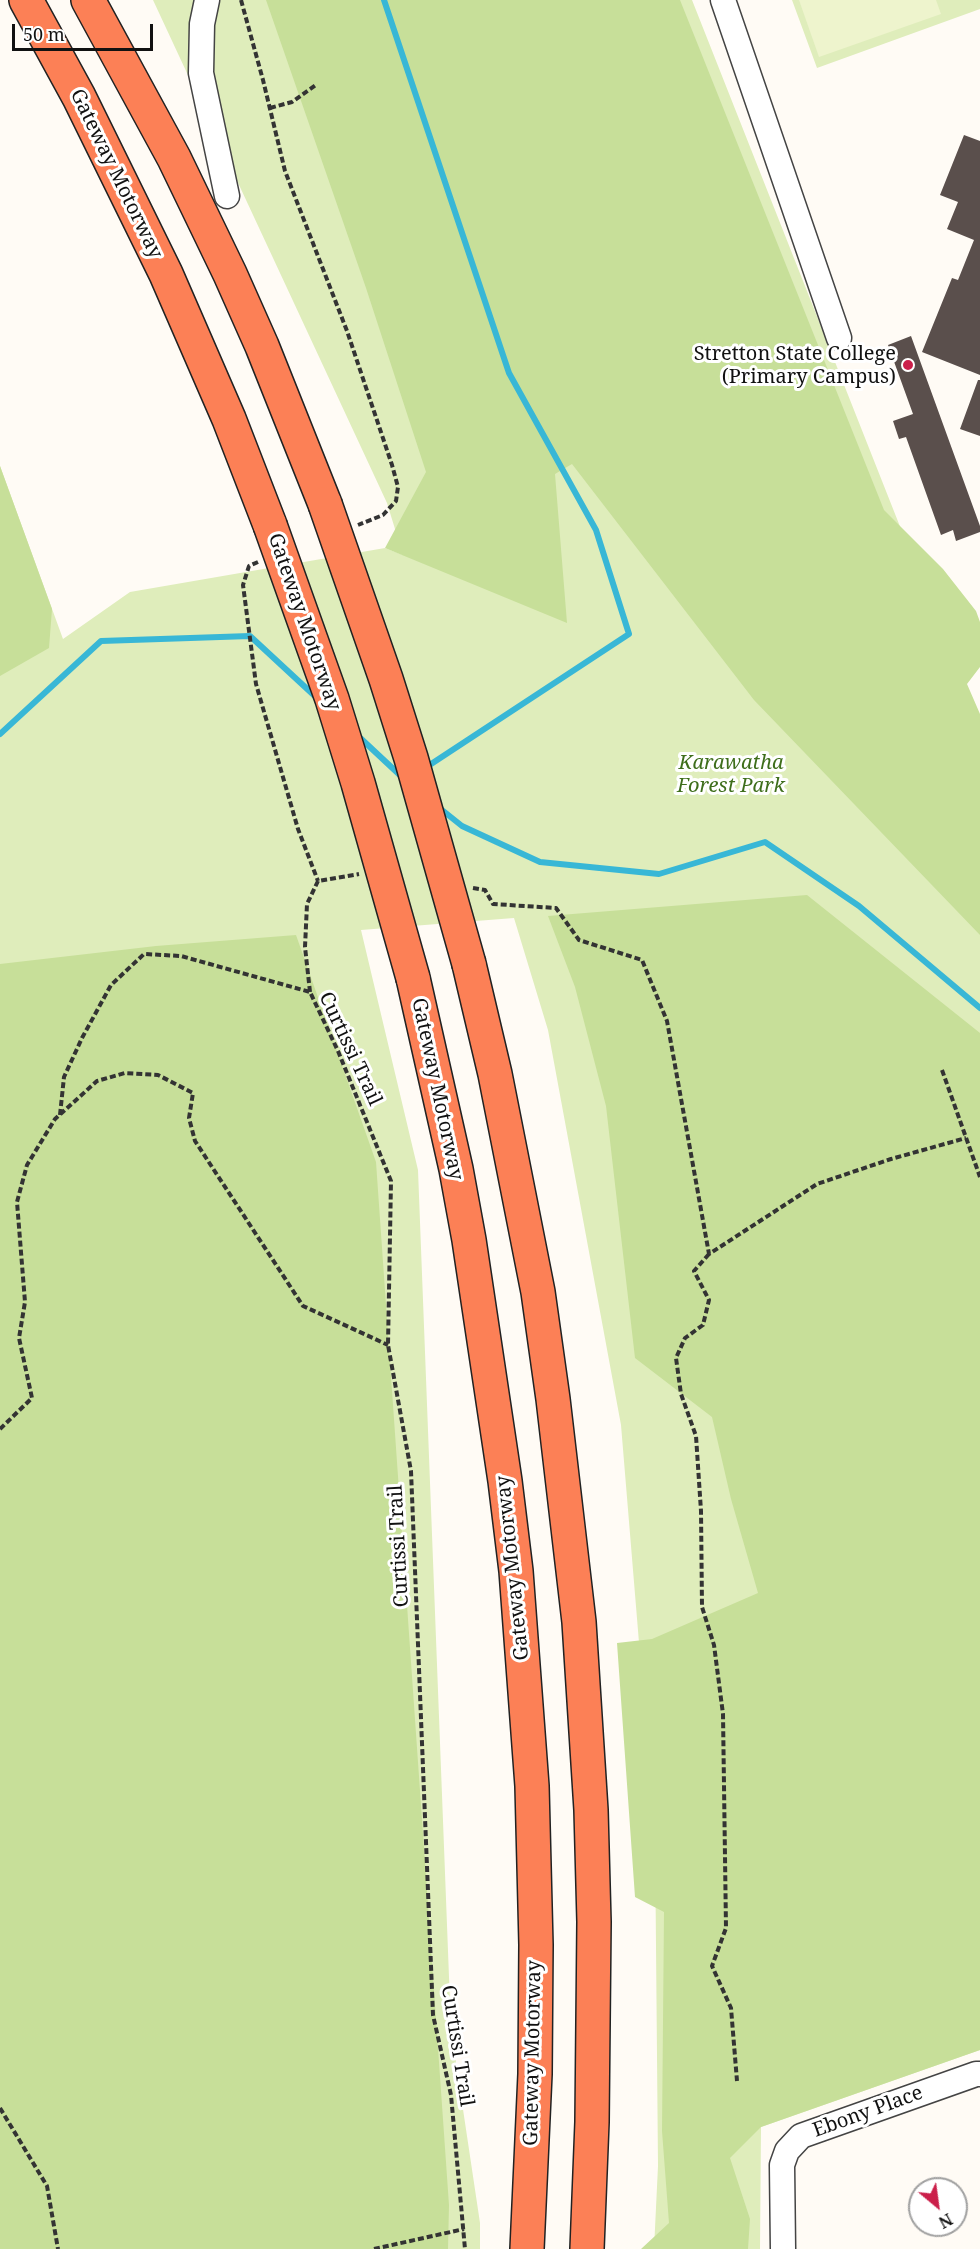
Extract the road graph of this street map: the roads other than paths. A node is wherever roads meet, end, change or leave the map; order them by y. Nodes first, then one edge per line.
1 (88, 0) edge
2 (207, 0) edge
3 (723, 0) edge
4 (31, 8) edge
5 (227, 196) dead end
6 (839, 338) dead end
7 (980, 2074) edge
8 (526, 2249) edge
9 (587, 2249) edge
10 (783, 2249) edge

1 - 9 highway, bridge
2 - 5 street
3 - 6 street
4 - 8 highway, Gateway Motorway, bridge
7 - 10 street, Ebony Place

